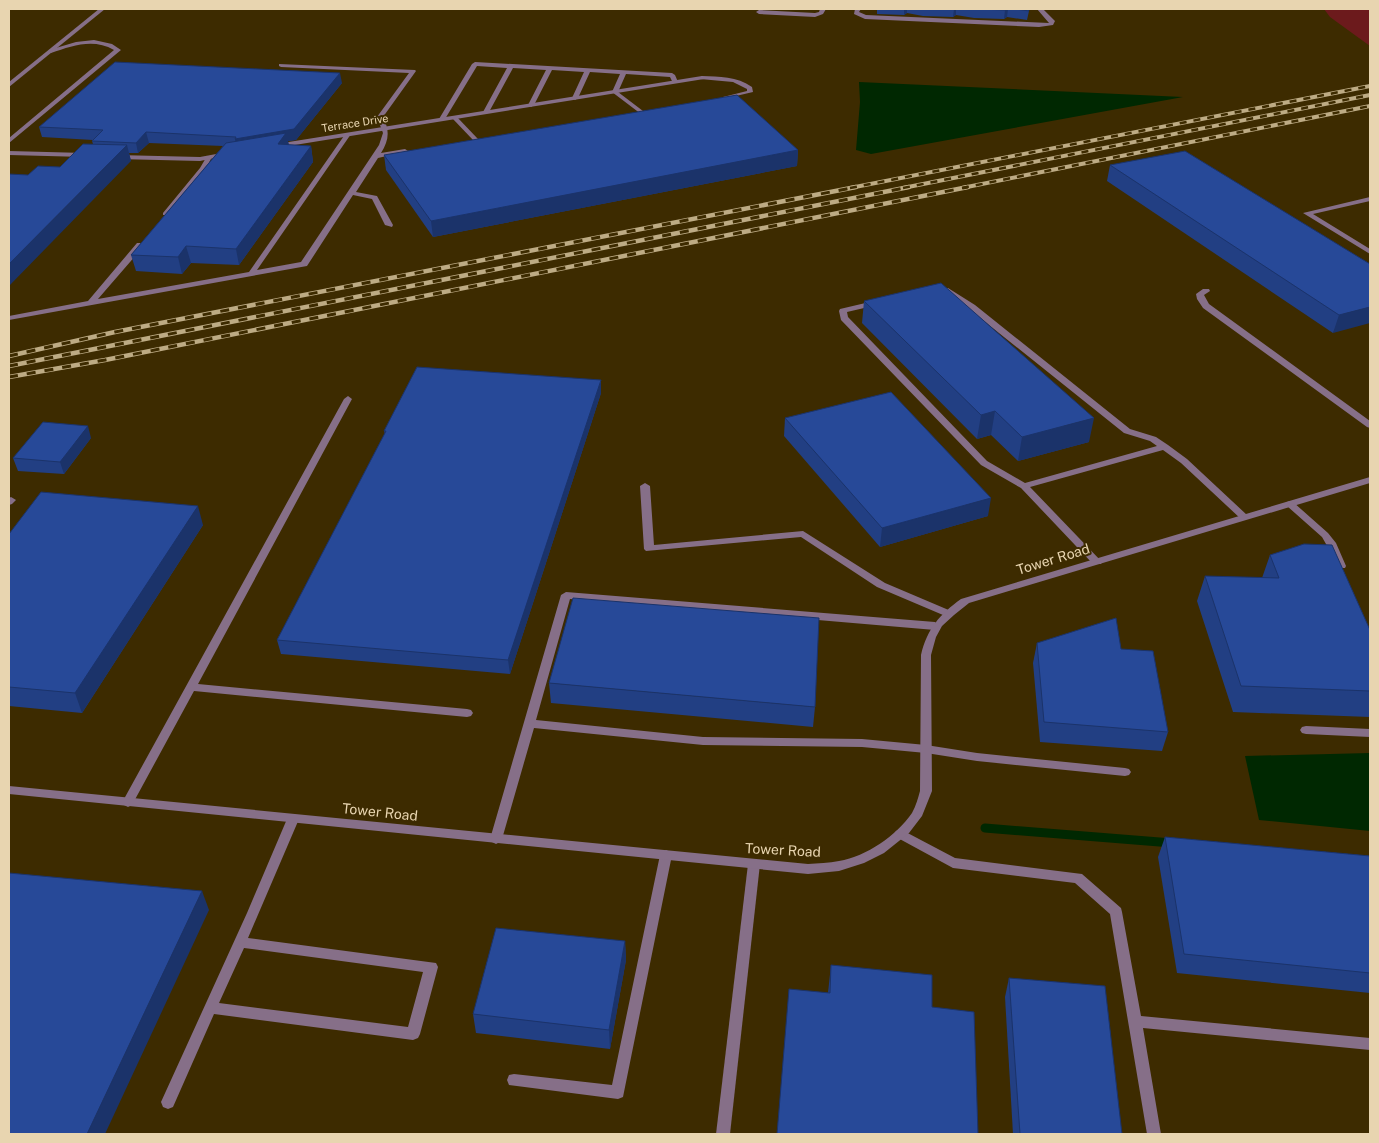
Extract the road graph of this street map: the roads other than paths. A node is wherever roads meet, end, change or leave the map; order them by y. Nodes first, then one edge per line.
1 (102, 9) edge
2 (823, 9) edge
3 (858, 9) edge
4 (1040, 9) edge
5 (760, 12) dead end
6 (72, 33) junction
7 (85, 42) junction
8 (51, 50) junction
9 (281, 65) dead end
10 (511, 66) junction
11 (550, 68) junction
12 (588, 70) junction
13 (624, 72) junction
14 (675, 82) junction
15 (9, 85) edge
16 (615, 92) junction
17 (575, 98) junction
18 (717, 99) edge
19 (532, 105) junction
20 (650, 110) edge
21 (486, 112) junction
22 (641, 112) junction
23 (631, 114) edge
24 (454, 117) junction
25 (442, 119) junction
26 (386, 128) junction
27 (348, 134) junction
28 (486, 138) edge
29 (476, 140) junction
30 (9, 141) edge
31 (467, 141) edge
32 (266, 148) edge
33 (413, 150) edge
34 (9, 153) edge
35 (238, 153) edge
36 (95, 156) edge
37 (114, 156) edge
38 (376, 156) junction
39 (209, 157) junction
40 (352, 193) junction
41 (1370, 199) edge
42 (160, 221) edge
43 (388, 225) dead end
44 (147, 236) edge
45 (1370, 252) edge
46 (251, 274) junction
47 (934, 290) edge
48 (1206, 291) dead end
49 (880, 302) edge
50 (91, 303) junction
51 (9, 318) edge
52 (348, 399) dead end
53 (1370, 425) edge
54 (1165, 447) junction
55 (1370, 480) edge
56 (645, 486) dead end
57 (1024, 486) junction
58 (1290, 504) junction
59 (1244, 517) junction
60 (1097, 562) junction
61 (1347, 578) edge
62 (947, 613) junction
63 (936, 626) junction
64 (191, 687) junction
65 (467, 713) dead end
66 (529, 723) junction
67 (1306, 730) dead end
68 (1370, 733) edge
69 (926, 749) junction
70 (1126, 772) dead end
71 (9, 790) edge
72 (128, 802) junction
73 (293, 818) junction
74 (900, 834) junction
75 (496, 838) junction
76 (666, 855) junction
77 (754, 864) junction
78 (240, 942) junction
79 (210, 1008) junction
80 (1136, 1021) junction
81 (1370, 1044) edge
82 (514, 1080) dead end
83 (168, 1102) dead end
84 (723, 1134) edge
85 (1154, 1134) edge

1 - 6 street
2 - 5 street
3 - 4 street
6 - 7 street
6 - 8 street
7 - 8 street
7 - 30 street
8 - 15 street
9 - 26 street
10 - 11 street
10 - 21 street
10 - 25 street
11 - 12 street
11 - 19 street
12 - 13 street
12 - 17 street
13 - 14 street
13 - 16 street
14 - 16 street, Terrace Drive
14 - 18 street, Terrace Drive
16 - 17 street, Terrace Drive
16 - 22 street
17 - 19 street, Terrace Drive
19 - 21 street, Terrace Drive
20 - 22 street
21 - 24 street, Terrace Drive
22 - 23 street
24 - 25 street, Terrace Drive
24 - 29 street
25 - 26 street, Terrace Drive
26 - 27 street, Terrace Drive
26 - 38 street
27 - 32 street, Terrace Drive
27 - 46 street
28 - 29 street
29 - 31 street
33 - 38 street
34 - 36 street
35 - 39 street
37 - 39 street
38 - 40 street
39 - 42 street
40 - 43 street
40 - 46 street
41 - 45 street
44 - 50 street
46 - 50 street
47 - 54 street
48 - 53 street
49 - 57 street
50 - 51 street
52 - 64 street
54 - 57 street
54 - 59 street
55 - 58 street, Tower Road
56 - 62 street
57 - 60 street
58 - 59 street, Tower Road
58 - 61 street
59 - 60 street, Tower Road
60 - 62 street, Tower Road
62 - 63 street, Tower Road
63 - 66 street
63 - 69 street, Tower Road
64 - 65 street
64 - 72 street
66 - 69 street
66 - 75 street
67 - 68 street
69 - 70 street
69 - 74 street, Tower Road
71 - 72 street, Tower Road
72 - 73 street, Tower Road
73 - 75 street, Tower Road
73 - 78 street
74 - 77 street, Tower Road
74 - 80 street
75 - 76 street, Tower Road
76 - 77 street, Tower Road
76 - 82 street
77 - 84 street
78 - 79 street
78 - 79 street
79 - 83 street
80 - 81 street
80 - 85 street

